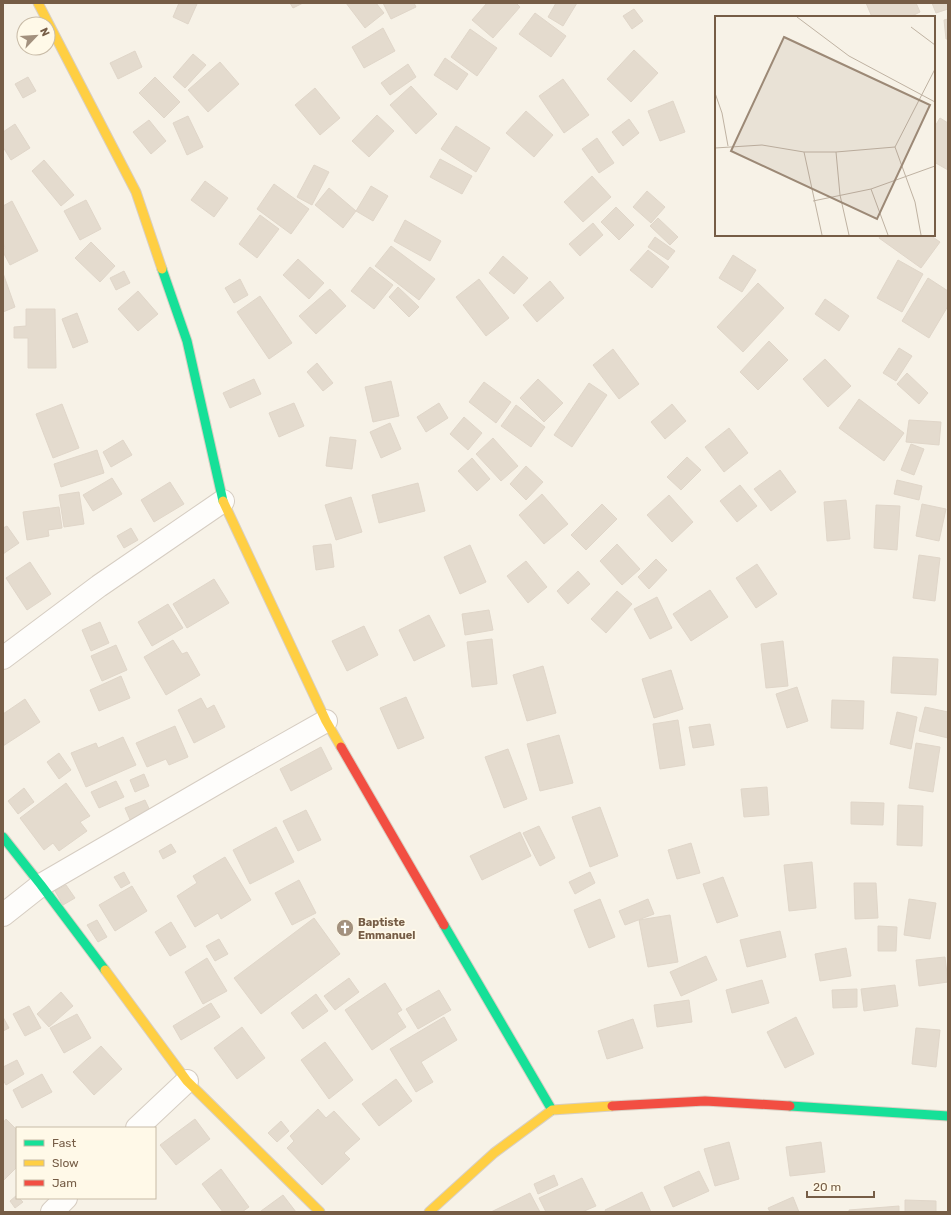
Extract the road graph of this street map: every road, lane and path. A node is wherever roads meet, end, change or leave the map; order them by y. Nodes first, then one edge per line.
1 (38, 3) edge
2 (223, 501) junction
3 (3, 658) edge
4 (326, 721) junction
5 (3, 837) edge
6 (41, 885) junction
7 (3, 915) edge
8 (187, 1081) junction
9 (552, 1110) junction
10 (948, 1116) edge
11 (138, 1127) edge
12 (65, 1199) edge
13 (52, 1212) edge
14 (320, 1212) edge
15 (429, 1212) edge

1 - 2 street
2 - 3 street
2 - 4 street
4 - 6 street
4 - 9 street
5 - 6 street
6 - 7 street
6 - 8 street
8 - 11 street
8 - 14 street
9 - 10 street
9 - 15 street
12 - 13 street

